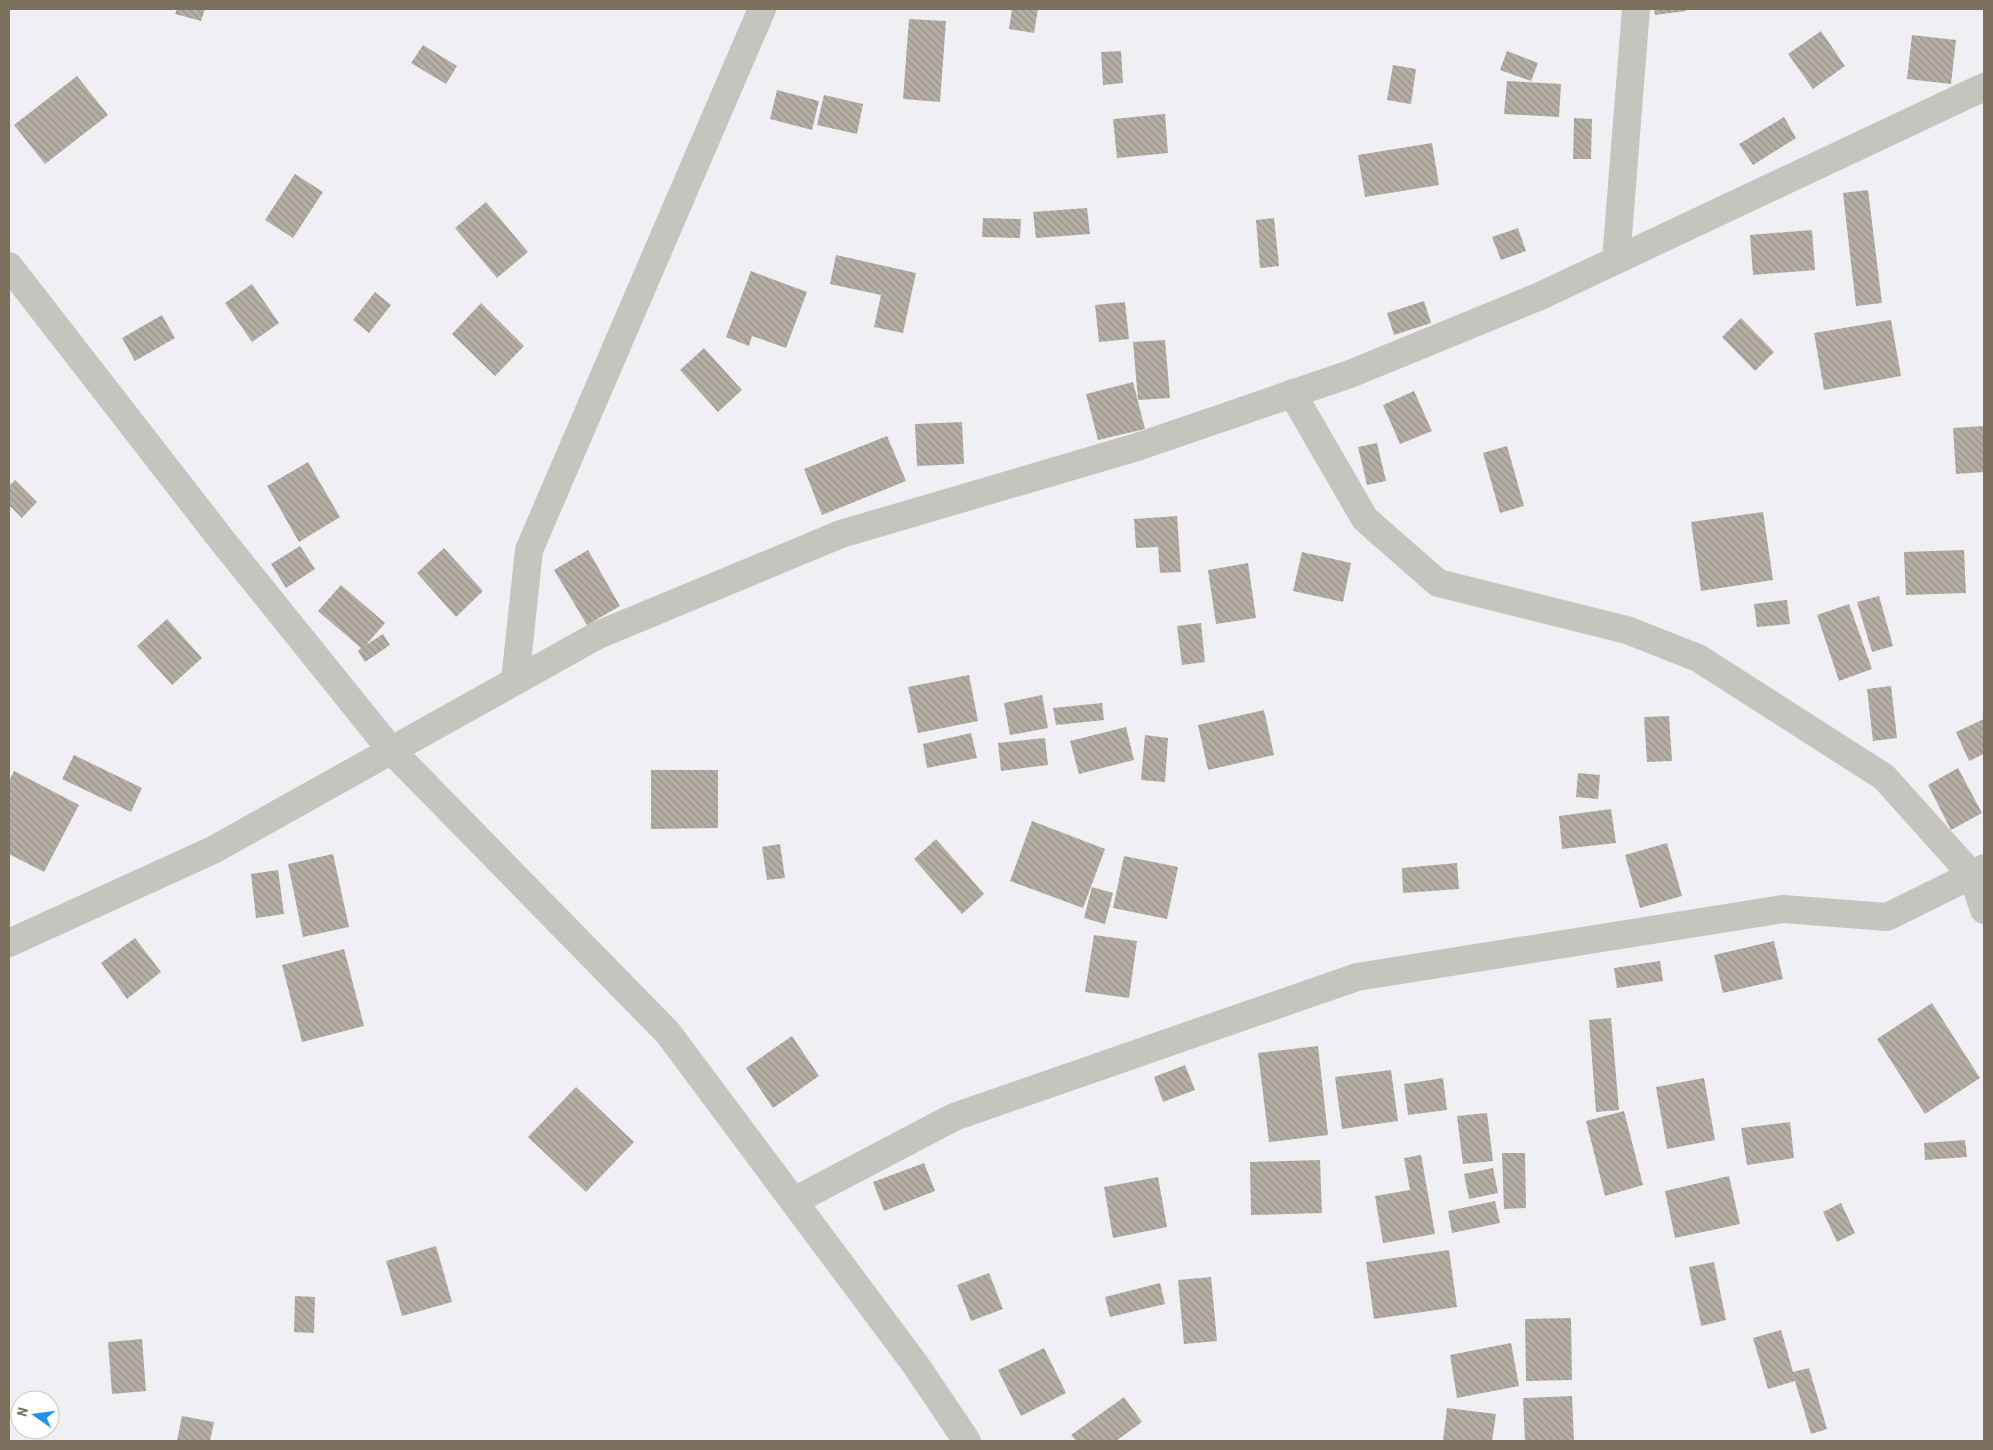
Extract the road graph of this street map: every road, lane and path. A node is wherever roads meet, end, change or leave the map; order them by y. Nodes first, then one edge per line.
1 (762, 9) edge
2 (1636, 9) edge
3 (1984, 87) edge
4 (1616, 260) junction
5 (9, 266) edge
6 (1292, 394) junction
7 (515, 681) junction
8 (392, 750) junction
9 (1978, 872) edge
10 (1984, 910) edge
11 (9, 943) edge
12 (794, 1201) junction
13 (967, 1441) edge

1 - 7 street
2 - 4 street
3 - 4 street
4 - 6 street
5 - 8 street
6 - 7 street
6 - 9 street
7 - 8 street
8 - 11 street
8 - 12 street
9 - 10 street
9 - 12 street
12 - 13 street

